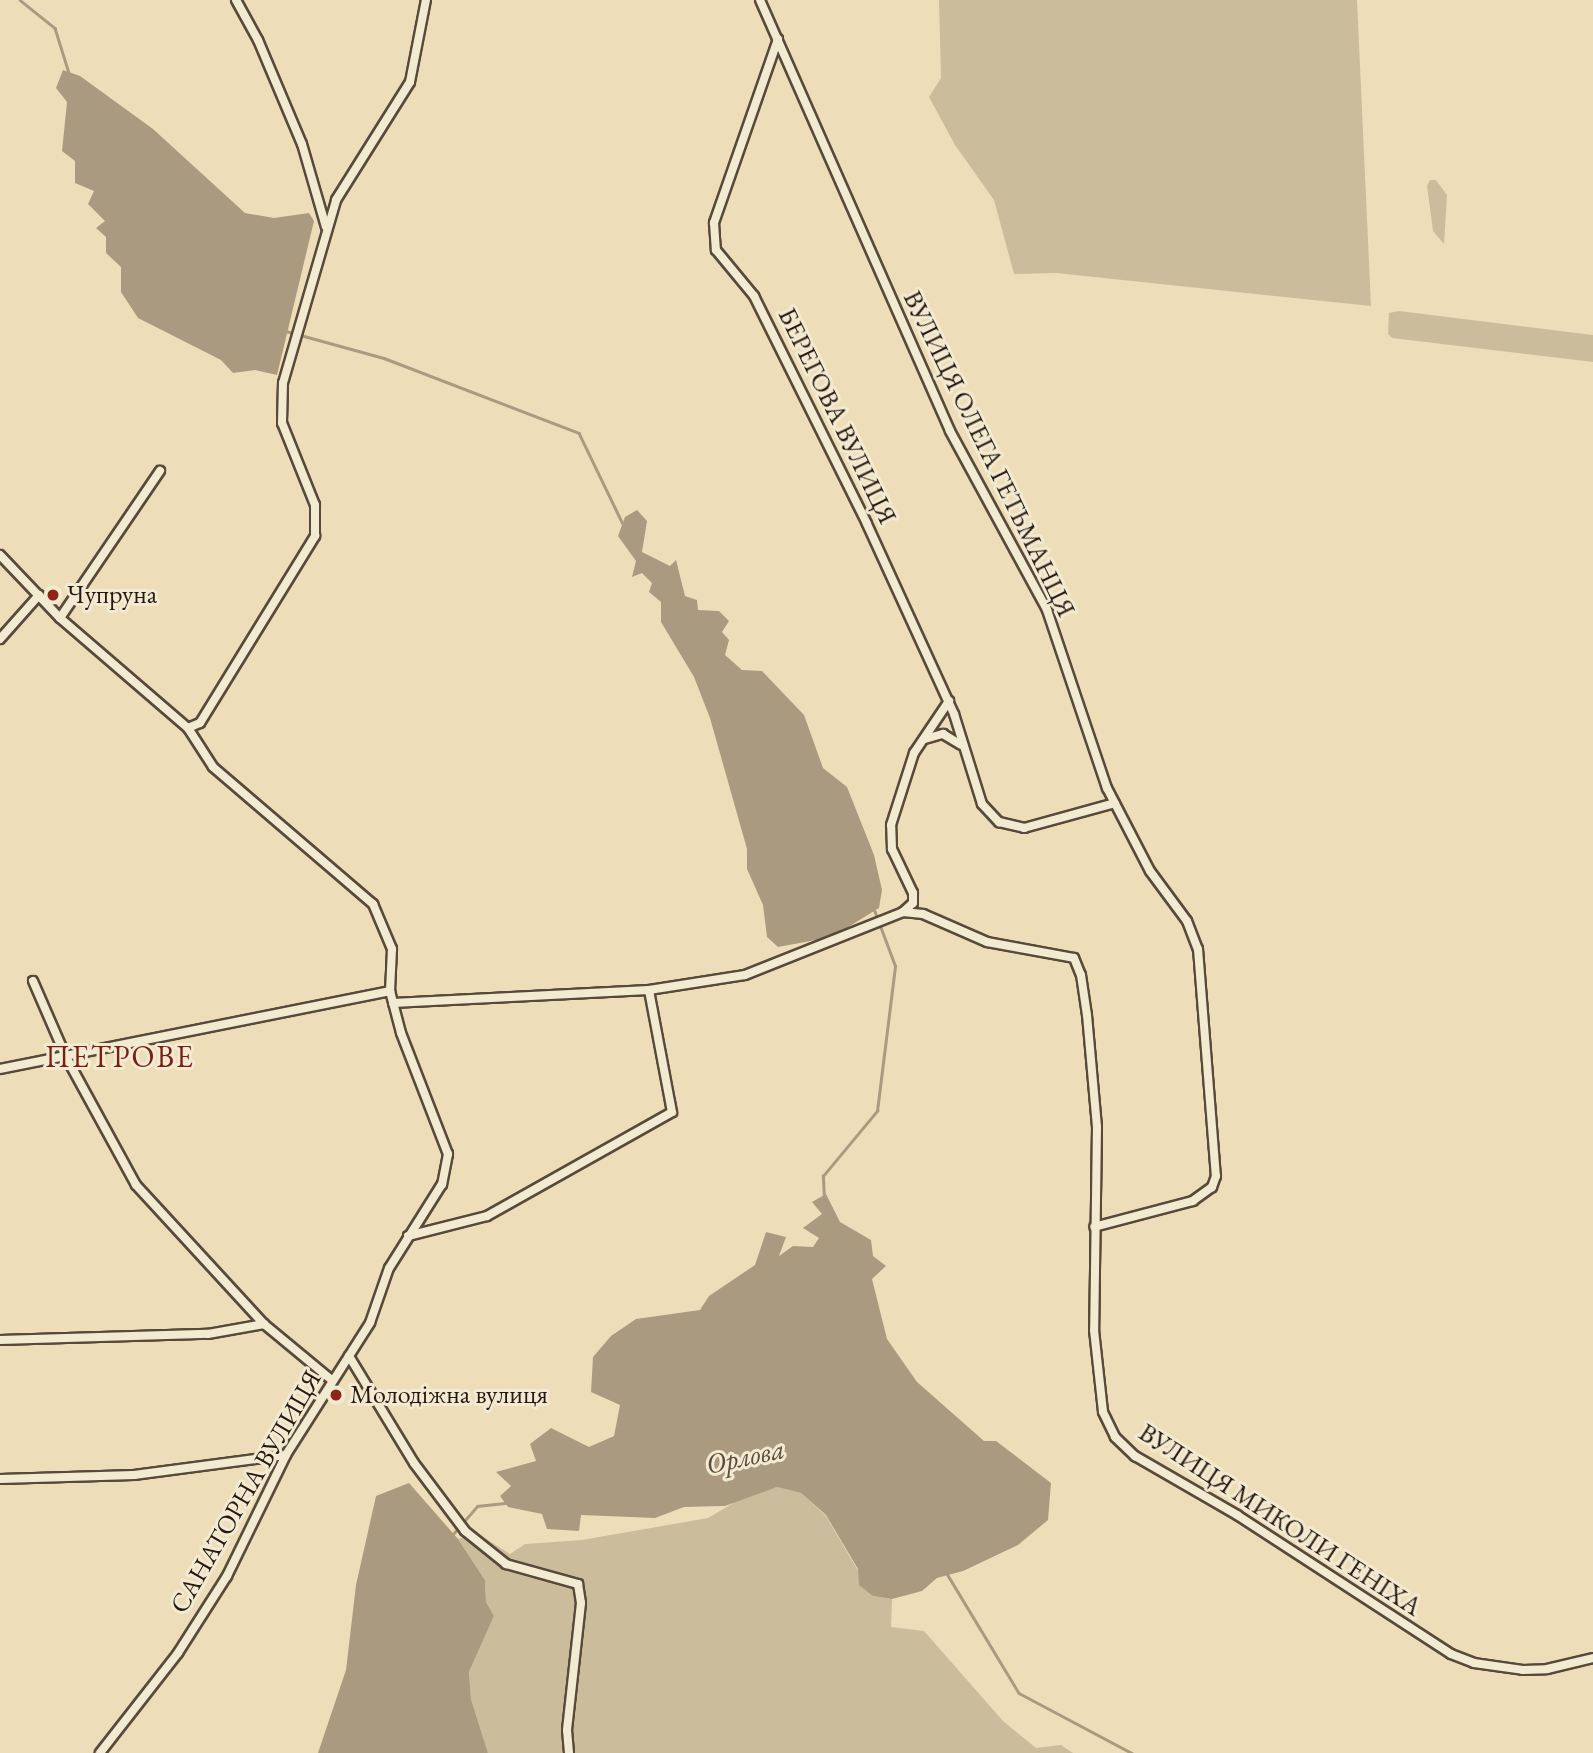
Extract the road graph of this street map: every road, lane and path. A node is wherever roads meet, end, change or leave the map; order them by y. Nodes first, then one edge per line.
1 (236, 0) edge
2 (426, 0) edge
3 (760, 0) edge
4 (778, 39) junction
5 (326, 227) junction
6 (160, 471) dead end
7 (0, 555) edge
8 (39, 595) junction
9 (60, 618) junction
10 (0, 639) edge
11 (949, 701) junction
12 (188, 728) junction
13 (923, 740) junction
14 (962, 747) junction
15 (1115, 803) junction
16 (903, 912) junction
17 (33, 981) dead end
18 (649, 990) junction
19 (390, 991) junction
20 (393, 1003) junction
21 (66, 1057) junction
22 (0, 1069) edge
23 (1094, 1227) junction
24 (408, 1236) junction
25 (264, 1324) junction
26 (0, 1340) edge
27 (349, 1356) junction
28 (333, 1381) junction
29 (286, 1455) junction
30 (0, 1479) edge
31 (1593, 1658) edge
32 (100, 1753) edge
33 (569, 1753) edge

1 - 5 street
2 - 5 street
3 - 4 street, ВУЛИЦЯ ОЛЕГА ГЕТЬМАНЦЯ
4 - 11 street, БЕРЕГОВА ВУЛИЦЯ
4 - 15 street, ВУЛИЦЯ ОЛЕГА ГЕТЬМАНЦЯ
5 - 12 street
6 - 9 street
7 - 8 street
8 - 9 street
8 - 10 street
9 - 12 street
11 - 13 street
11 - 14 street, БЕРЕГОВА ВУЛИЦЯ
12 - 19 street
13 - 14 street
13 - 16 street
14 - 15 street, БЕРЕГОВА ВУЛИЦЯ
15 - 23 street, ВУЛИЦЯ ОЛЕГА ГЕТЬМАНЦЯ
16 - 18 street
16 - 23 street, ВУЛИЦЯ МИКОЛИ ГЕНІХА
17 - 21 street
18 - 20 street
18 - 24 street
19 - 20 street
19 - 21 street
20 - 24 street
21 - 22 street
21 - 25 street
23 - 31 street, ВУЛИЦЯ МИКОЛИ ГЕНІХА
24 - 27 street, САНАТОРНА ВУЛИЦЯ
25 - 26 street
25 - 28 street
27 - 28 street, САНАТОРНА ВУЛИЦЯ
27 - 33 street
28 - 29 street, САНАТОРНА ВУЛИЦЯ
29 - 30 street
29 - 32 street, САНАТОРНА ВУЛИЦЯ

